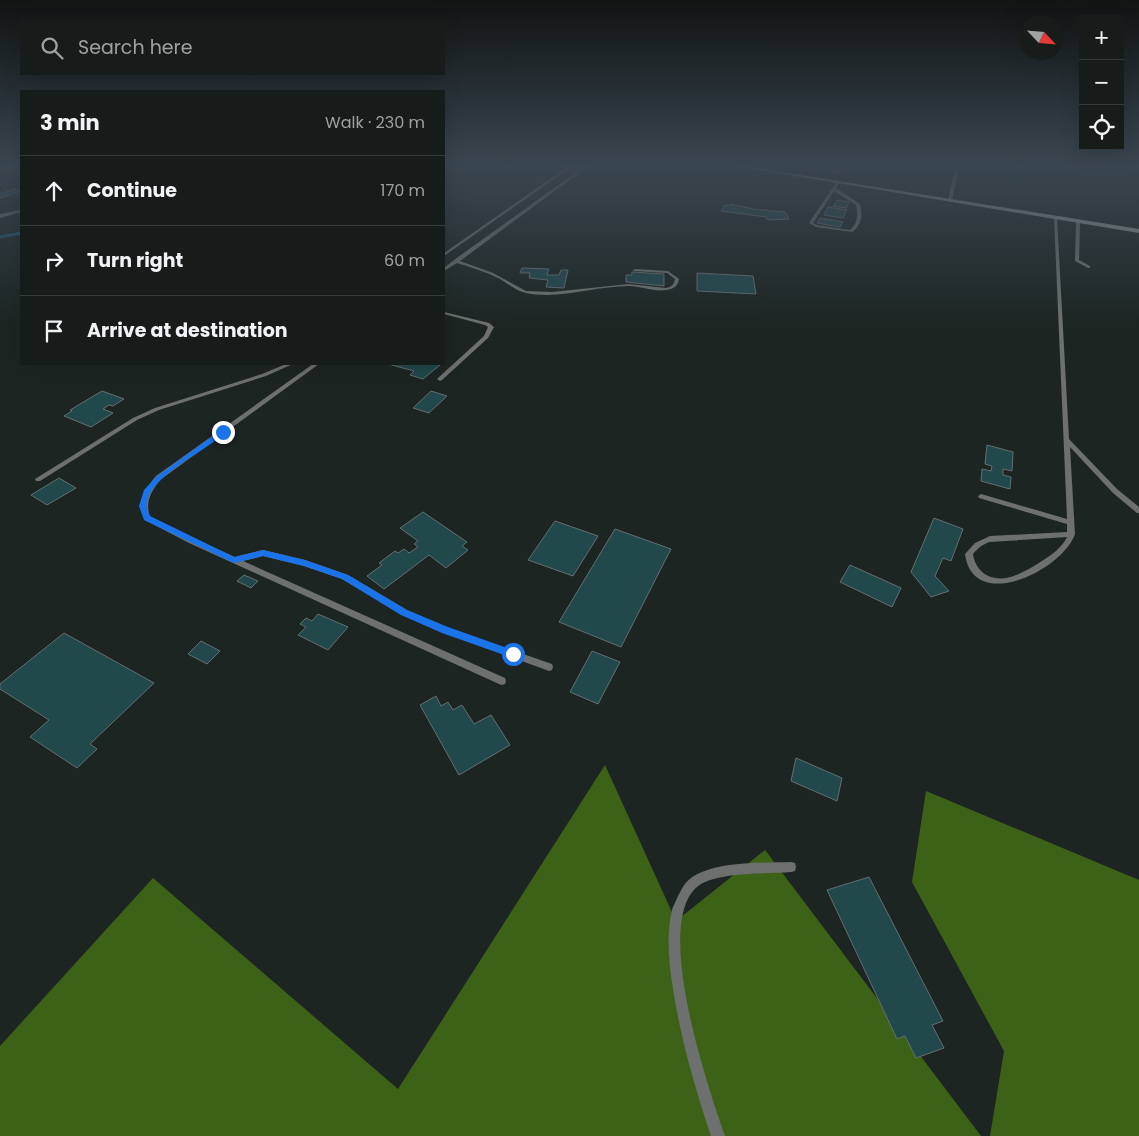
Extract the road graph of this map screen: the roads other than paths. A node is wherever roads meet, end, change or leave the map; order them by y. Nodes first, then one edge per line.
1 (497, 218) edge
2 (515, 218) edge
3 (814, 218) edge
4 (859, 218) edge
5 (1055, 218) joint
6 (1078, 221) junction
7 (1139, 231) edge
8 (445, 254) edge
9 (456, 261) junction
10 (1088, 267) dead end
11 (445, 269) edge
12 (635, 270) dead end
13 (445, 313) edge
14 (288, 365) edge
15 (315, 365) edge
16 (440, 379) dead end
17 (1066, 439) junction
18 (38, 479) dead end
19 (982, 496) dead end
20 (1139, 511) edge
21 (1070, 522) junction
22 (1071, 534) junction
23 (234, 560) junction
24 (549, 667) dead end
25 (502, 681) dead end
26 (791, 867) dead end
27 (718, 1136) edge

1 - 8 lane
2 - 9 lane
3 - 4 lane
5 - 6 main road
5 - 17 lane
6 - 7 main road
6 - 10 lane
9 - 11 lane
9 - 12 lane
13 - 16 lane
14 - 18 lane
15 - 23 lane
17 - 20 lane
17 - 21 lane
19 - 21 lane
21 - 22 lane
22 - 22 lane
23 - 24 lane
23 - 25 lane
26 - 27 lane

